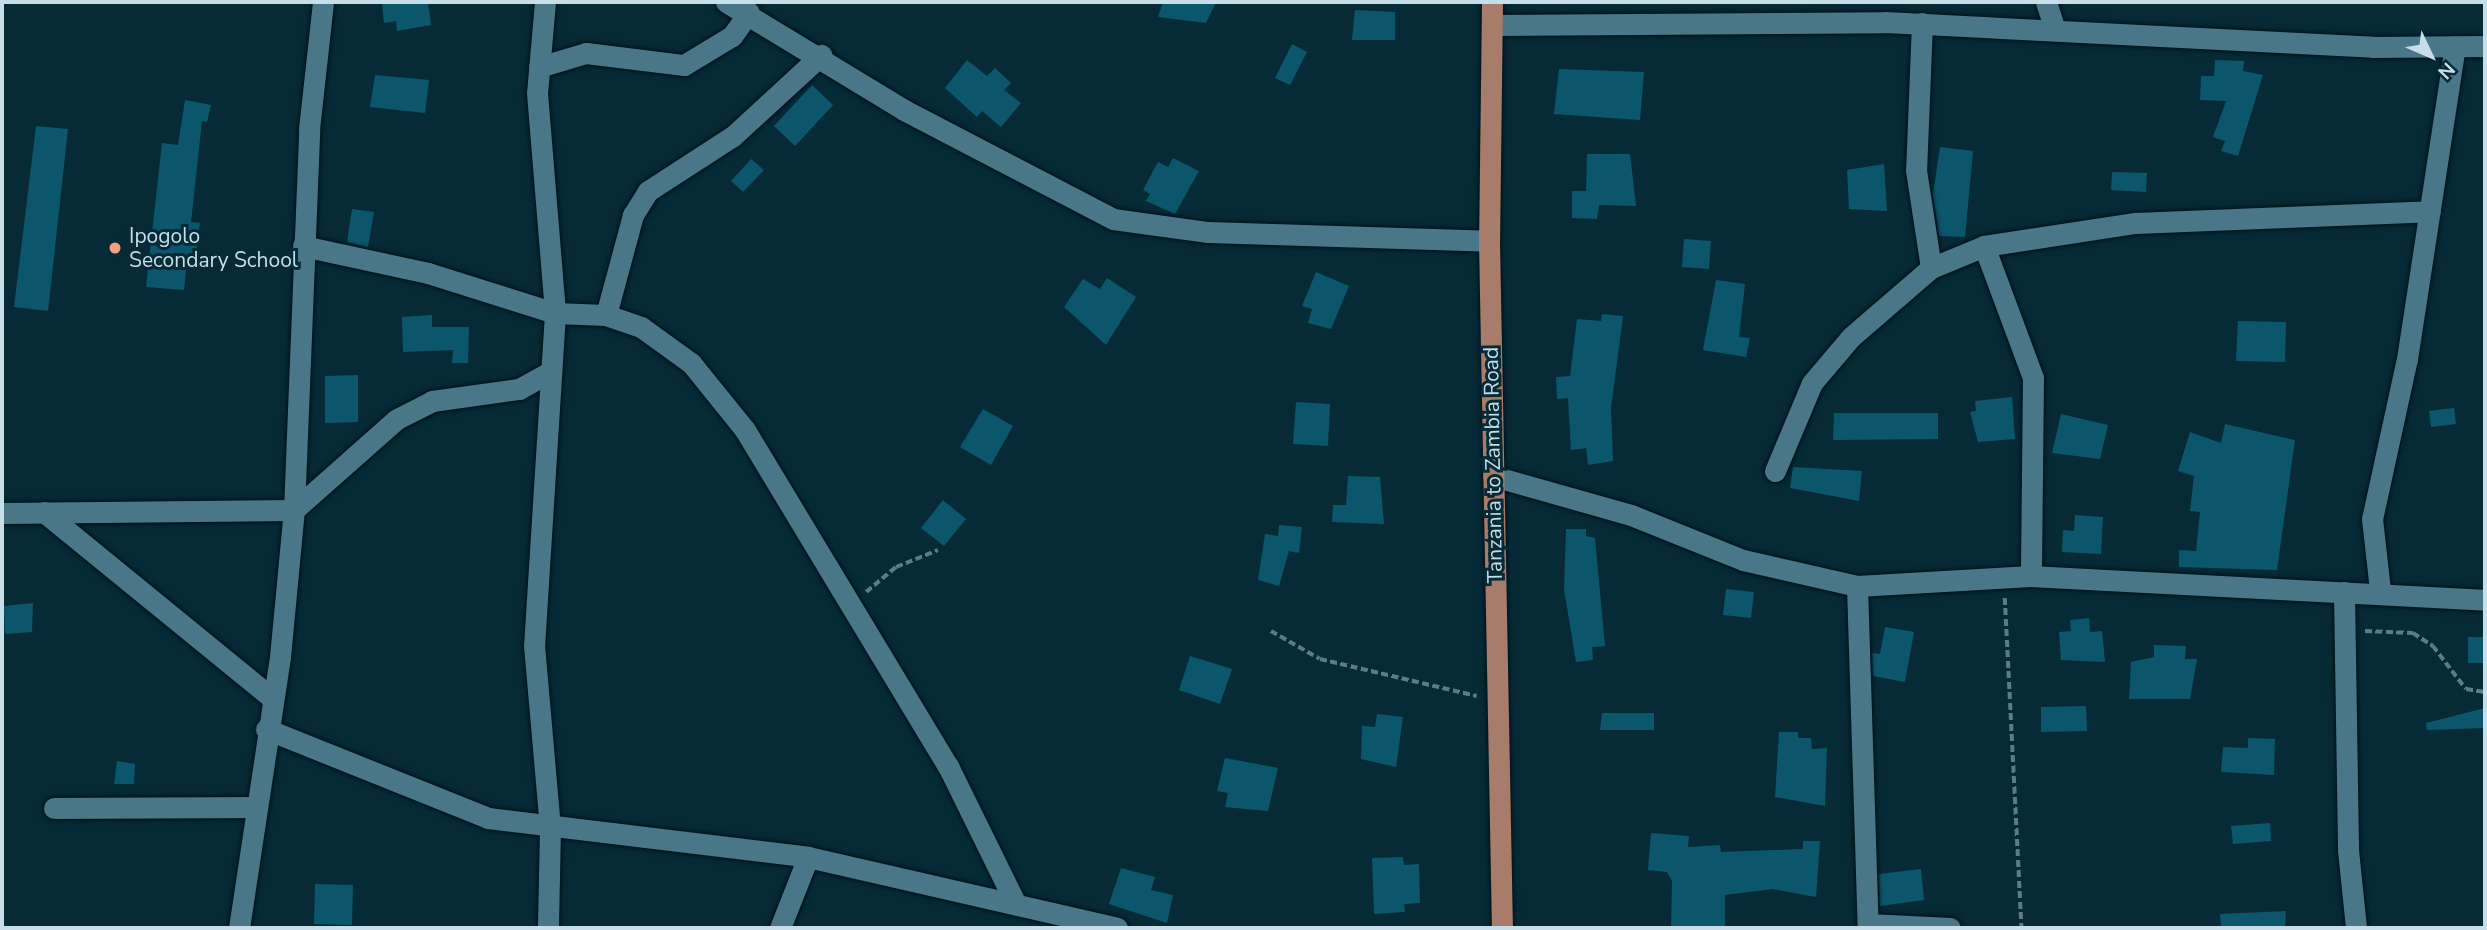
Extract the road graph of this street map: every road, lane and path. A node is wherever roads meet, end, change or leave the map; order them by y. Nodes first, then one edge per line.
1 (323, 2) edge
2 (545, 2) edge
3 (726, 2) edge
4 (1492, 2) edge
5 (2046, 2) edge
6 (749, 13) junction
7 (1922, 23) junction
8 (1493, 25) junction
9 (2054, 27) junction
10 (2485, 46) edge
11 (2455, 47) junction
12 (821, 55) junction
13 (539, 67) junction
14 (2430, 211) junction
15 (1489, 241) junction
16 (303, 246) junction
17 (1984, 246) junction
18 (1931, 268) junction
19 (555, 313) junction
20 (606, 315) junction
21 (551, 372) junction
22 (1775, 471) dead end
23 (1493, 476) junction
24 (294, 510) junction
25 (44, 512) junction
26 (2, 513) edge
27 (938, 550) dead end
28 (2031, 576) junction
29 (2005, 579) junction
30 (1857, 586) junction
31 (2380, 590) junction
32 (2344, 592) junction
33 (2485, 600) edge
34 (848, 606) junction
35 (1271, 631) dead end
36 (2345, 633) junction
37 (2485, 692) edge
38 (272, 698) junction
39 (1497, 699) junction
40 (266, 729) junction
41 (257, 807) junction
42 (54, 808) dead end
43 (550, 829) junction
44 (808, 857) junction
45 (1016, 904) junction
46 (1868, 926) edge
47 (239, 928) edge
48 (548, 928) edge
49 (780, 928) edge
50 (1117, 928) edge
51 (1502, 928) edge
52 (1950, 928) edge
53 (2022, 928) edge
54 (2356, 928) edge

1 - 16 street
2 - 13 street
3 - 6 street
4 - 8 highway, Tanzania to Zambia Road
5 - 9 street
6 - 12 street
6 - 13 street
7 - 8 street
7 - 9 street
7 - 18 street
8 - 15 highway, Tanzania to Zambia Road
9 - 11 street
10 - 11 street
11 - 14 street
12 - 15 street
12 - 20 street
13 - 19 street
14 - 17 street
14 - 31 street
15 - 23 highway, Tanzania to Zambia Road
16 - 19 street
16 - 24 street
17 - 18 street
17 - 28 street
18 - 22 street
19 - 20 street
19 - 21 street
20 - 34 street
21 - 24 street
21 - 43 street
23 - 30 street
23 - 39 highway, Tanzania to Zambia Road
24 - 25 street
24 - 38 street
25 - 26 street
25 - 38 street
27 - 34 path
28 - 29 street
28 - 32 street
29 - 30 street
29 - 53 path
30 - 46 street
31 - 32 street
31 - 33 street
32 - 36 street
34 - 45 street
35 - 39 path
36 - 37 path
36 - 54 street
38 - 40 street
39 - 51 highway, Tanzania to Zambia Road
40 - 41 street
40 - 43 street
41 - 42 street
41 - 47 street
43 - 44 street
43 - 48 street
44 - 45 street
44 - 49 street
45 - 50 street
46 - 52 street

